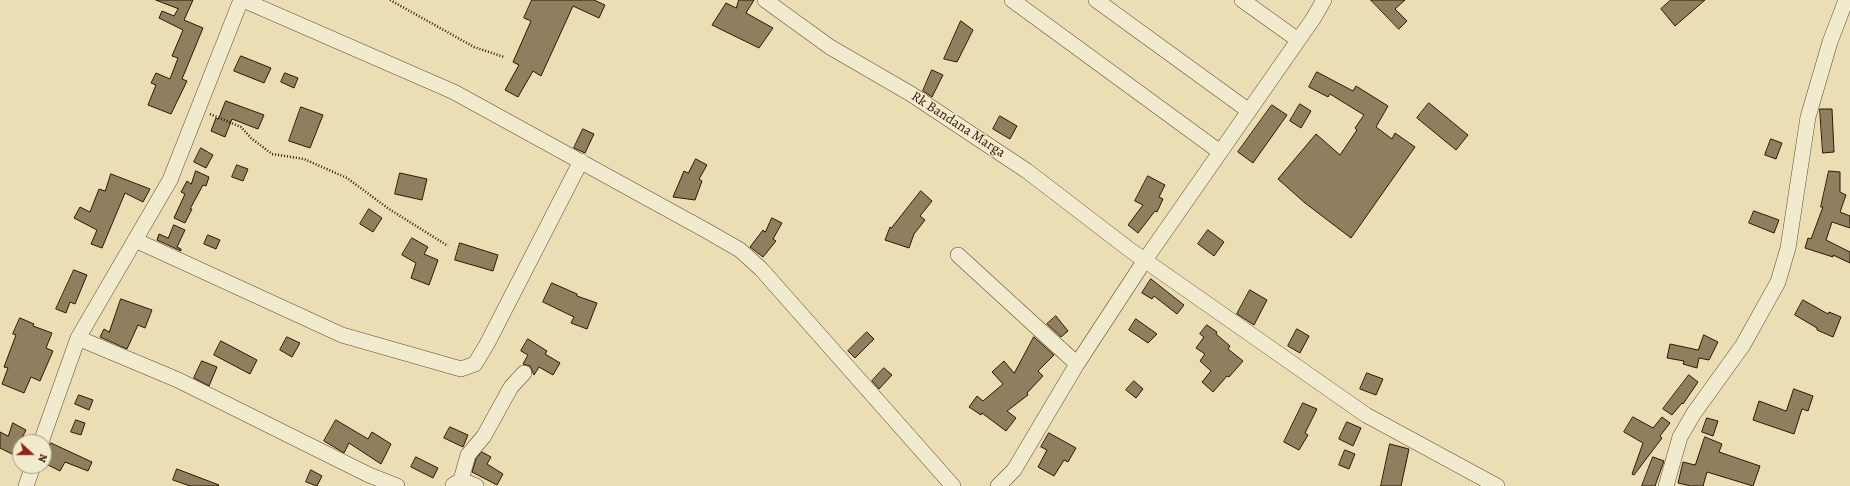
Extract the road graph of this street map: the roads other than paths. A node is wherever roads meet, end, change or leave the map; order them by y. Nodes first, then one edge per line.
1 (242, 0) edge
2 (764, 0) edge
3 (1012, 0) edge
4 (1096, 0) edge
5 (1242, 0) edge
6 (1324, 0) edge
7 (1846, 0) edge
8 (1298, 40) junction
9 (1249, 111) junction
10 (1220, 152) junction
11 (582, 161) junction
12 (135, 240) junction
13 (958, 255) dead end
14 (1145, 260) junction
15 (78, 338) junction
16 (1077, 364) junction
17 (524, 373) dead end
18 (44, 434) edge
19 (30, 474) edge
20 (457, 483) edge
21 (26, 486) edge
22 (397, 486) edge
23 (476, 486) edge
24 (954, 486) edge
25 (998, 486) edge
26 (1497, 486) edge
27 (1666, 486) edge

1 - 11 street
1 - 12 street
2 - 14 street, Rk Bandana Marga
3 - 10 street
4 - 9 street
5 - 8 street
6 - 8 street
7 - 27 street
8 - 9 street
9 - 10 street
10 - 14 street
11 - 12 street
11 - 24 street
12 - 15 street
13 - 16 street
14 - 16 street
14 - 26 street, Rk Bandana Marga
15 - 18 street
15 - 22 street
16 - 25 street
17 - 20 street
19 - 21 street
20 - 23 street

